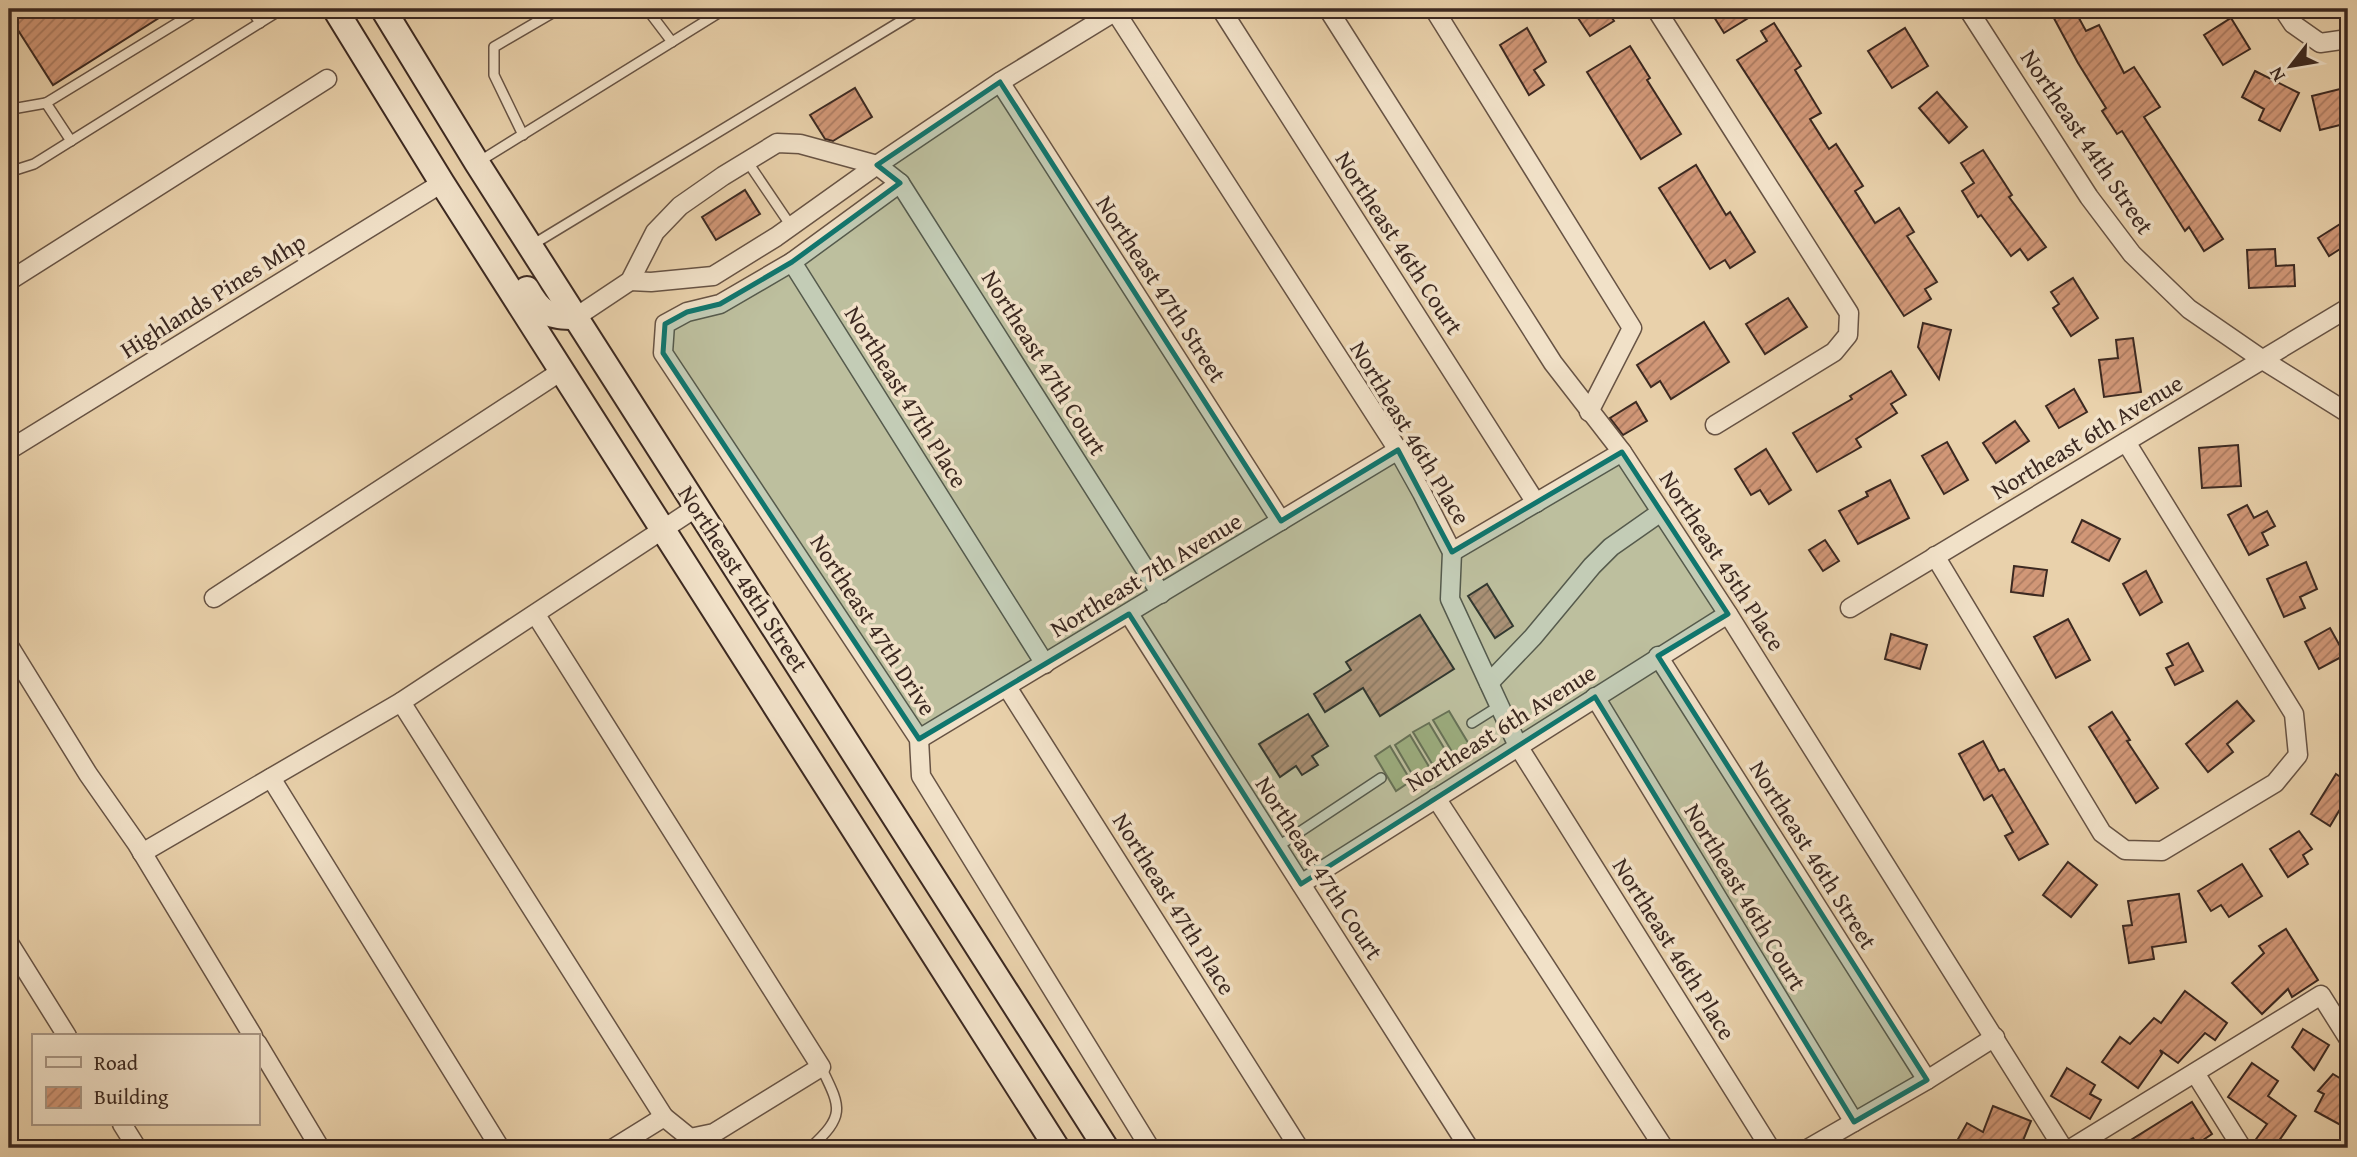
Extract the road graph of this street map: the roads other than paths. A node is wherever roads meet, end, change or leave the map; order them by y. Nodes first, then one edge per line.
1 (200, 9) edge
2 (251, 9) edge
3 (282, 9) edge
4 (335, 9) edge
5 (383, 9) edge
6 (559, 9) edge
7 (647, 9) edge
8 (725, 9) edge
9 (921, 9) edge
10 (1221, 9) edge
11 (1328, 9) edge
12 (1434, 9) edge
13 (1656, 9) edge
14 (1968, 9) edge
15 (2283, 9) edge
16 (1117, 10) edge
17 (260, 23) junction
18 (2348, 39) edge
19 (672, 42) junction
20 (327, 79) dead end
21 (1000, 82) junction
22 (46, 103) junction
23 (9, 104) edge
24 (523, 135) junction
25 (415, 137) junction
26 (71, 141) junction
27 (747, 161) junction
28 (477, 163) junction
29 (877, 165) junction
30 (9, 172) edge
31 (442, 183) junction
32 (900, 183) junction
33 (791, 226) junction
34 (530, 246) junction
35 (792, 262) junction
36 (9, 281) edge
37 (631, 281) junction
38 (2348, 308) edge
39 (576, 317) junction
40 (2263, 360) junction
41 (563, 370) junction
42 (1589, 412) junction
43 (2348, 412) edge
44 (1715, 425) dead end
45 (2126, 442) junction
46 (9, 450) edge
47 (1398, 450) junction
48 (1622, 452) junction
49 (1536, 503) junction
50 (697, 507) junction
51 (1661, 512) junction
52 (1280, 522) junction
53 (664, 530) junction
54 (1452, 552) junction
55 (1935, 556) junction
56 (1161, 594) junction
57 (214, 598) dead end
58 (1850, 608) dead end
59 (1129, 614) junction
60 (1728, 614) junction
61 (536, 615) junction
62 (9, 646) edge
63 (1658, 656) junction
64 (1045, 664) junction
65 (1489, 683) junction
66 (1007, 687) junction
67 (1595, 697) junction
68 (401, 702) junction
69 (1499, 706) junction
70 (1472, 723) dead end
71 (919, 739) junction
72 (1518, 746) junction
73 (271, 778) junction
74 (1381, 778) dead end
75 (1436, 798) junction
76 (1277, 847) junction
77 (142, 853) junction
78 (1301, 884) junction
79 (9, 943) edge
80 (66, 1034) edge
81 (252, 1034) edge
82 (1995, 1037) junction
83 (2348, 1038) edge
84 (259, 1047) edge
85 (821, 1067) junction
86 (2195, 1073) junction
87 (1927, 1080) junction
88 (664, 1117) junction
89 (1854, 1122) junction
90 (123, 1126) edge
91 (137, 1148) edge
92 (320, 1148) edge
93 (500, 1148) edge
94 (614, 1148) edge
95 (810, 1148) edge
96 (1057, 1148) edge
97 (1106, 1148) edge
98 (1150, 1148) edge
99 (1299, 1148) edge
100 (1469, 1148) edge
101 (1664, 1148) edge
102 (1770, 1148) edge
103 (1809, 1148) edge
104 (2063, 1148) edge
105 (2072, 1148) edge
106 (2242, 1148) edge

1 - 22 lane
2 - 17 lane
3 - 17 lane
4 - 25 main road, Northeast 48th Street
5 - 28 main road, Northeast 48th Street
6 - 24 lane
7 - 19 lane
8 - 19 lane
9 - 34 lane
10 - 49 street, Northeast 46th Court
11 - 42 street, Northeast 45th Place
12 - 42 street
13 - 44 street
14 - 40 street, Northeast 44th Street
15 - 18 street
16 - 21 street
16 - 47 street, Northeast 46th Place
17 - 26 lane
19 - 24 lane
20 - 36 street
21 - 29 street
21 - 52 street, Northeast 47th Street
22 - 23 lane
22 - 26 lane
24 - 28 lane
25 - 31 main road, Northeast 48th Street
25 - 39 main road
26 - 30 lane
27 - 29 street
27 - 33 lane
27 - 37 street
28 - 34 main road, Northeast 48th Street
29 - 32 street, Northeast 47th Court
29 - 33 street
31 - 41 main road, Northeast 48th Street
31 - 46 street, Highlands Pines Mhp
32 - 35 street
32 - 56 street, Northeast 47th Court
33 - 37 street
34 - 39 main road, Northeast 48th Street
35 - 64 street, Northeast 47th Place
35 - 71 street, Northeast 47th Drive
37 - 39 street
38 - 40 street, Northeast 6th Avenue
39 - 50 main road, Northeast 48th Street
40 - 43 street, Northeast 44th Street
40 - 45 street, Northeast 6th Avenue
41 - 53 main road, Northeast 48th Street
41 - 57 street
42 - 48 street, Northeast 45th Place
45 - 55 street, Northeast 6th Avenue
45 - 55 street
47 - 52 street, Northeast 7th Avenue
47 - 54 street, Northeast 46th Place
48 - 49 street
48 - 51 street, Northeast 45th Place
49 - 54 street
50 - 53 street
50 - 97 main road, Northeast 48th Street
51 - 60 street, Northeast 45th Place
51 - 65 street
52 - 56 street, Northeast 7th Avenue
53 - 61 street
53 - 96 main road, Northeast 48th Street
54 - 65 street, Northeast 46th Place
55 - 58 street, Northeast 6th Avenue
56 - 59 street, Northeast 7th Avenue
59 - 64 street, Northeast 7th Avenue
59 - 76 street, Northeast 47th Court
60 - 63 street, Northeast 6th Avenue
60 - 82 street, Northeast 45th Place
61 - 68 street
61 - 85 street
62 - 77 street
63 - 67 street, Northeast 6th Avenue
63 - 87 street, Northeast 46th Street
64 - 66 street, Northeast 7th Avenue
65 - 69 street, Northeast 46th Place
66 - 71 street, Northeast 7th Avenue
66 - 99 street, Northeast 47th Place
67 - 72 street, Northeast 6th Avenue
67 - 89 street, Northeast 46th Court
68 - 73 street
68 - 88 street
69 - 70 lane
69 - 72 street, Northeast 46th Place
71 - 98 street, Northeast 47th Drive
72 - 75 street, Northeast 6th Avenue
72 - 102 street, Northeast 46th Place
73 - 77 street
73 - 93 street
74 - 76 lane
75 - 78 street, Northeast 6th Avenue
75 - 101 street
76 - 78 street, Northeast 47th Court
77 - 81 street
78 - 100 street, Northeast 47th Court
79 - 80 street
82 - 87 street
82 - 104 street, Northeast 45th Place
83 - 86 street
84 - 92 street
85 - 88 street
85 - 95 lane
86 - 105 street
86 - 106 street
87 - 89 street
88 - 94 street
89 - 103 street
90 - 91 street

